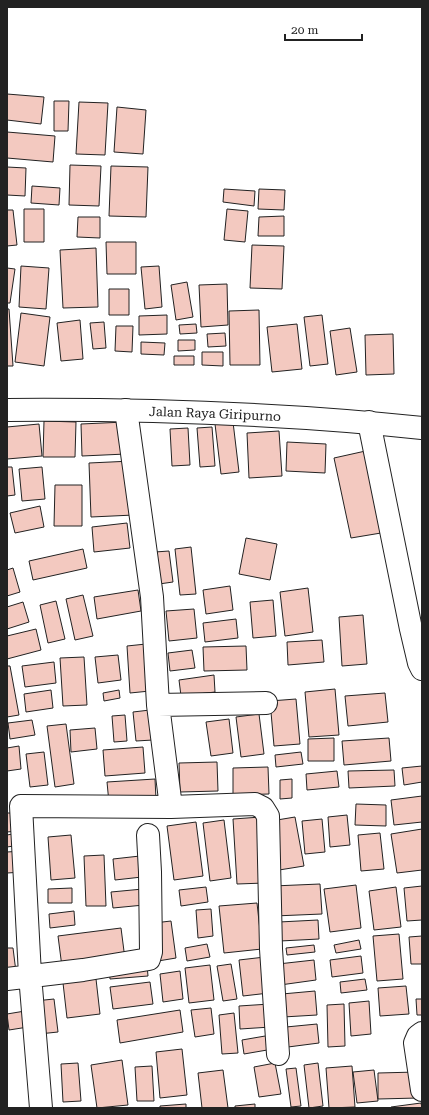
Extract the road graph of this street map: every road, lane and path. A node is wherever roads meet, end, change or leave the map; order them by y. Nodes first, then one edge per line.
1 (7, 410) edge
2 (126, 410) junction
3 (369, 422) junction
4 (422, 428) edge
5 (422, 669) edge
6 (266, 703) dead end
7 (158, 705) junction
8 (14, 807) edge
9 (171, 807) junction
10 (148, 835) dead end
11 (30, 975) junction
12 (7, 979) edge
13 (422, 1033) edge
14 (278, 1054) dead end
15 (422, 1090) edge
16 (41, 1108) edge

1 - 2 street, Jalan Raya Giripurno
2 - 3 street, Jalan Raya Giripurno
2 - 7 street
3 - 4 street, Jalan Raya Giripurno
3 - 5 street
6 - 7 street
7 - 9 street
8 - 9 street
8 - 11 street
9 - 14 street
10 - 11 street
11 - 12 street
11 - 16 street
13 - 15 street

